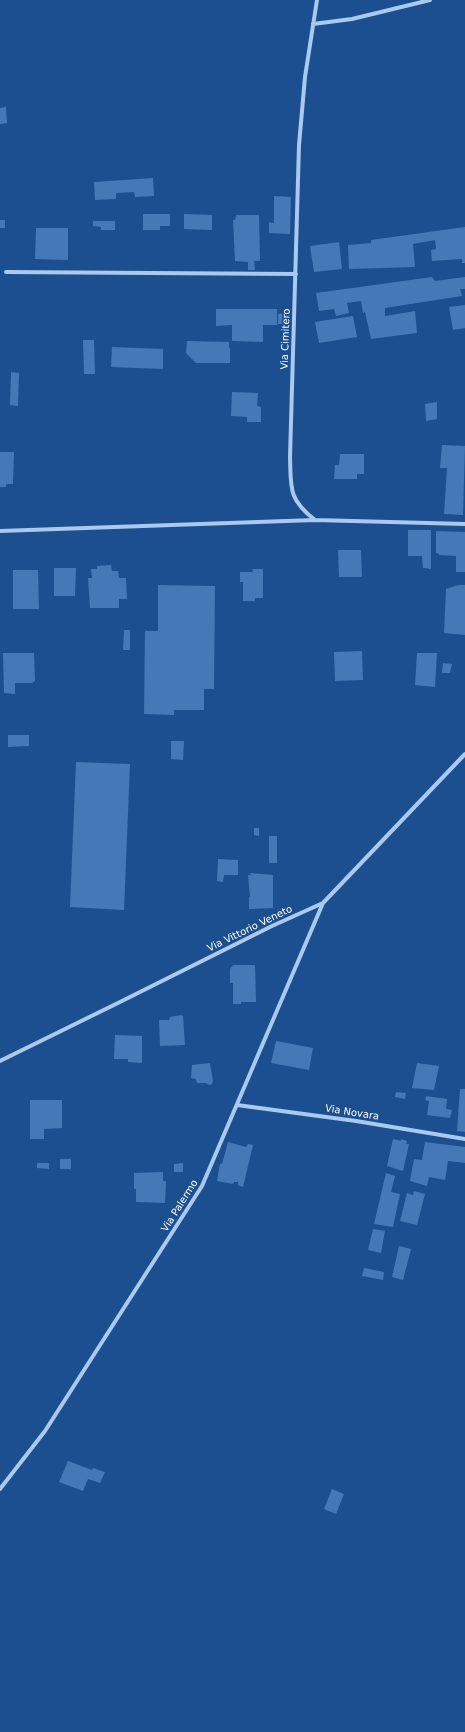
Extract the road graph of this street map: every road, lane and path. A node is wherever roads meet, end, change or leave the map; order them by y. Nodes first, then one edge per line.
1 (317, 0) edge
2 (430, 0) edge
3 (313, 24) junction
4 (6, 272) dead end
5 (296, 274) junction
6 (315, 520) junction
7 (465, 524) edge
8 (0, 531) edge
9 (465, 754) edge
10 (323, 903) junction
11 (0, 1060) edge
12 (237, 1105) junction
13 (465, 1139) edge
14 (0, 1489) edge

1 - 3 street, Via Cimitero
2 - 3 street
3 - 5 street, Via Cimitero
4 - 5 street
5 - 6 street, Via Cimitero
6 - 7 street
6 - 8 street
9 - 10 street, Via Vittorio Veneto
10 - 11 street, Via Vittorio Veneto
10 - 12 street, Via Palermo
12 - 13 street, Via Novara
12 - 14 street, Via Palermo

